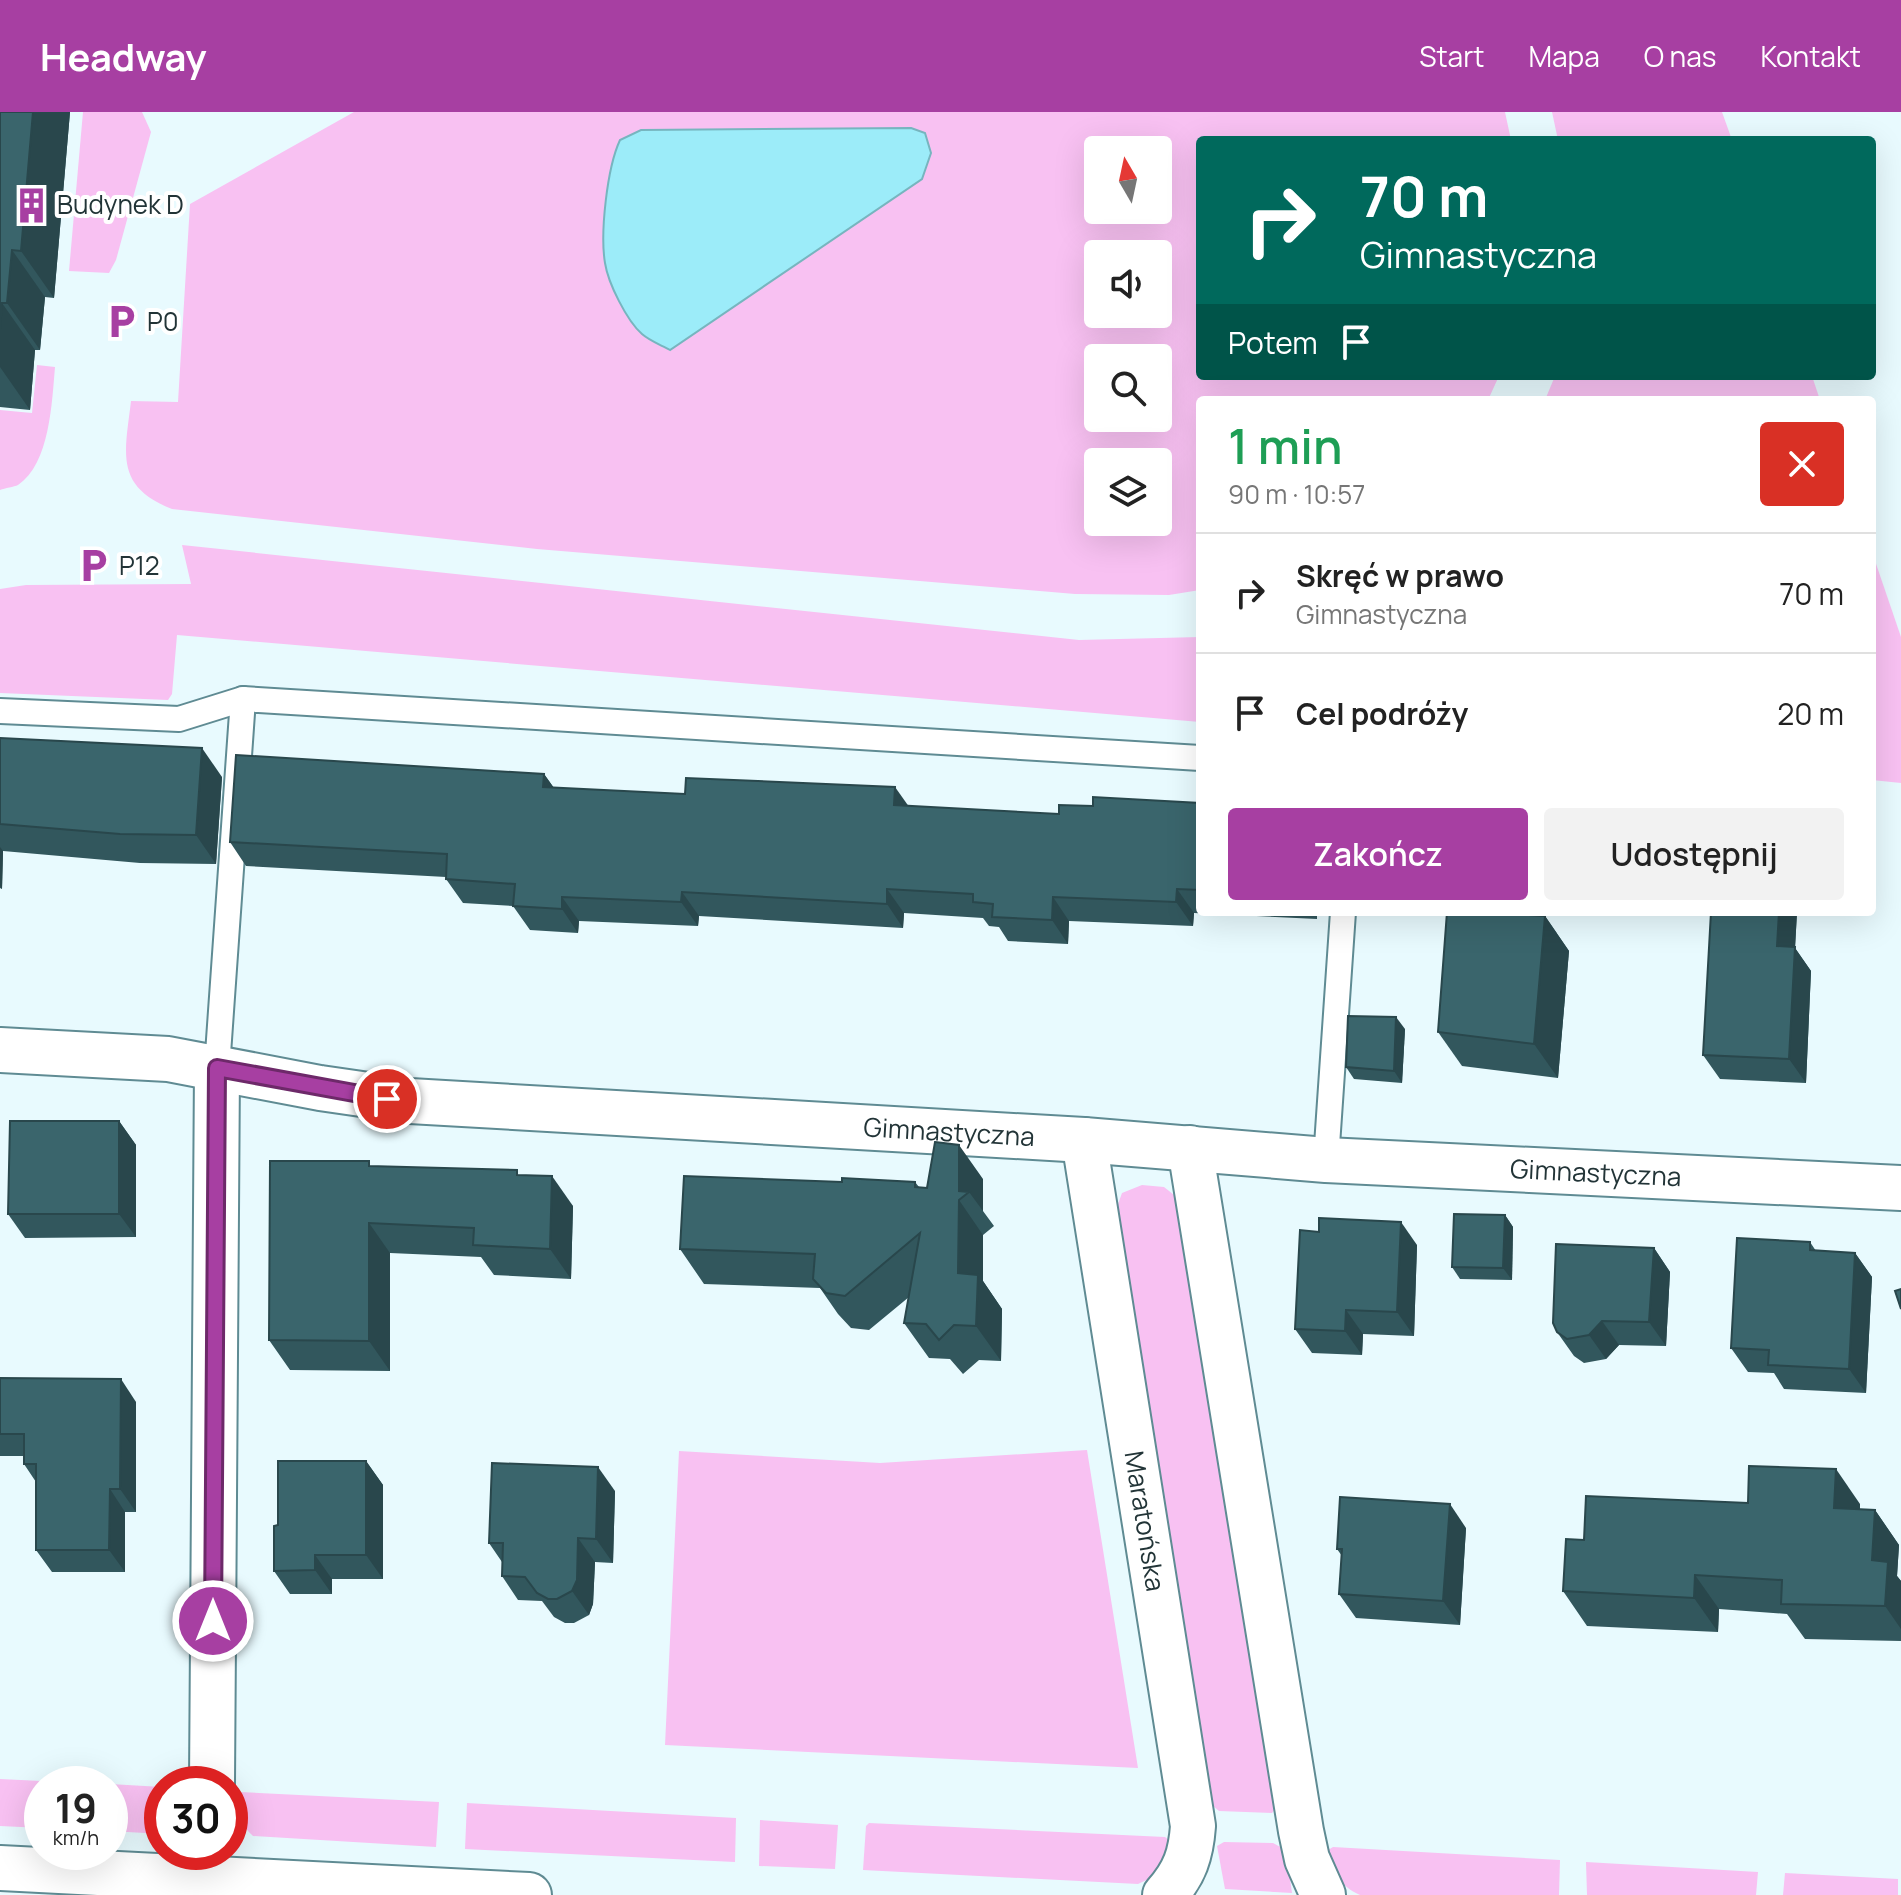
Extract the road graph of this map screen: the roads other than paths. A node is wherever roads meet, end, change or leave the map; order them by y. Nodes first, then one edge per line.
1 (243, 699) junction
2 (0, 711) edge
3 (1196, 758) edge
4 (1343, 916) edge
5 (0, 1050) edge
6 (217, 1068) junction
7 (1084, 1140) junction
8 (1190, 1148) junction
9 (1326, 1160) junction
10 (1901, 1188) edge
11 (212, 1766) edge
12 (144, 1866) edge
13 (0, 1868) edge
14 (248, 1868) edge
15 (529, 1895) edge
16 (1165, 1895) edge
17 (1323, 1895) edge

1 - 2 lane
1 - 3 lane
1 - 6 lane
4 - 9 lane
5 - 6 street, Gimnastyczna
6 - 7 street, Gimnastyczna
6 - 11 street
7 - 8 street, Gimnastyczna
7 - 16 street, Maratońska
8 - 9 street, Gimnastyczna
8 - 17 street
9 - 10 street, Gimnastyczna
12 - 13 street
14 - 15 street

